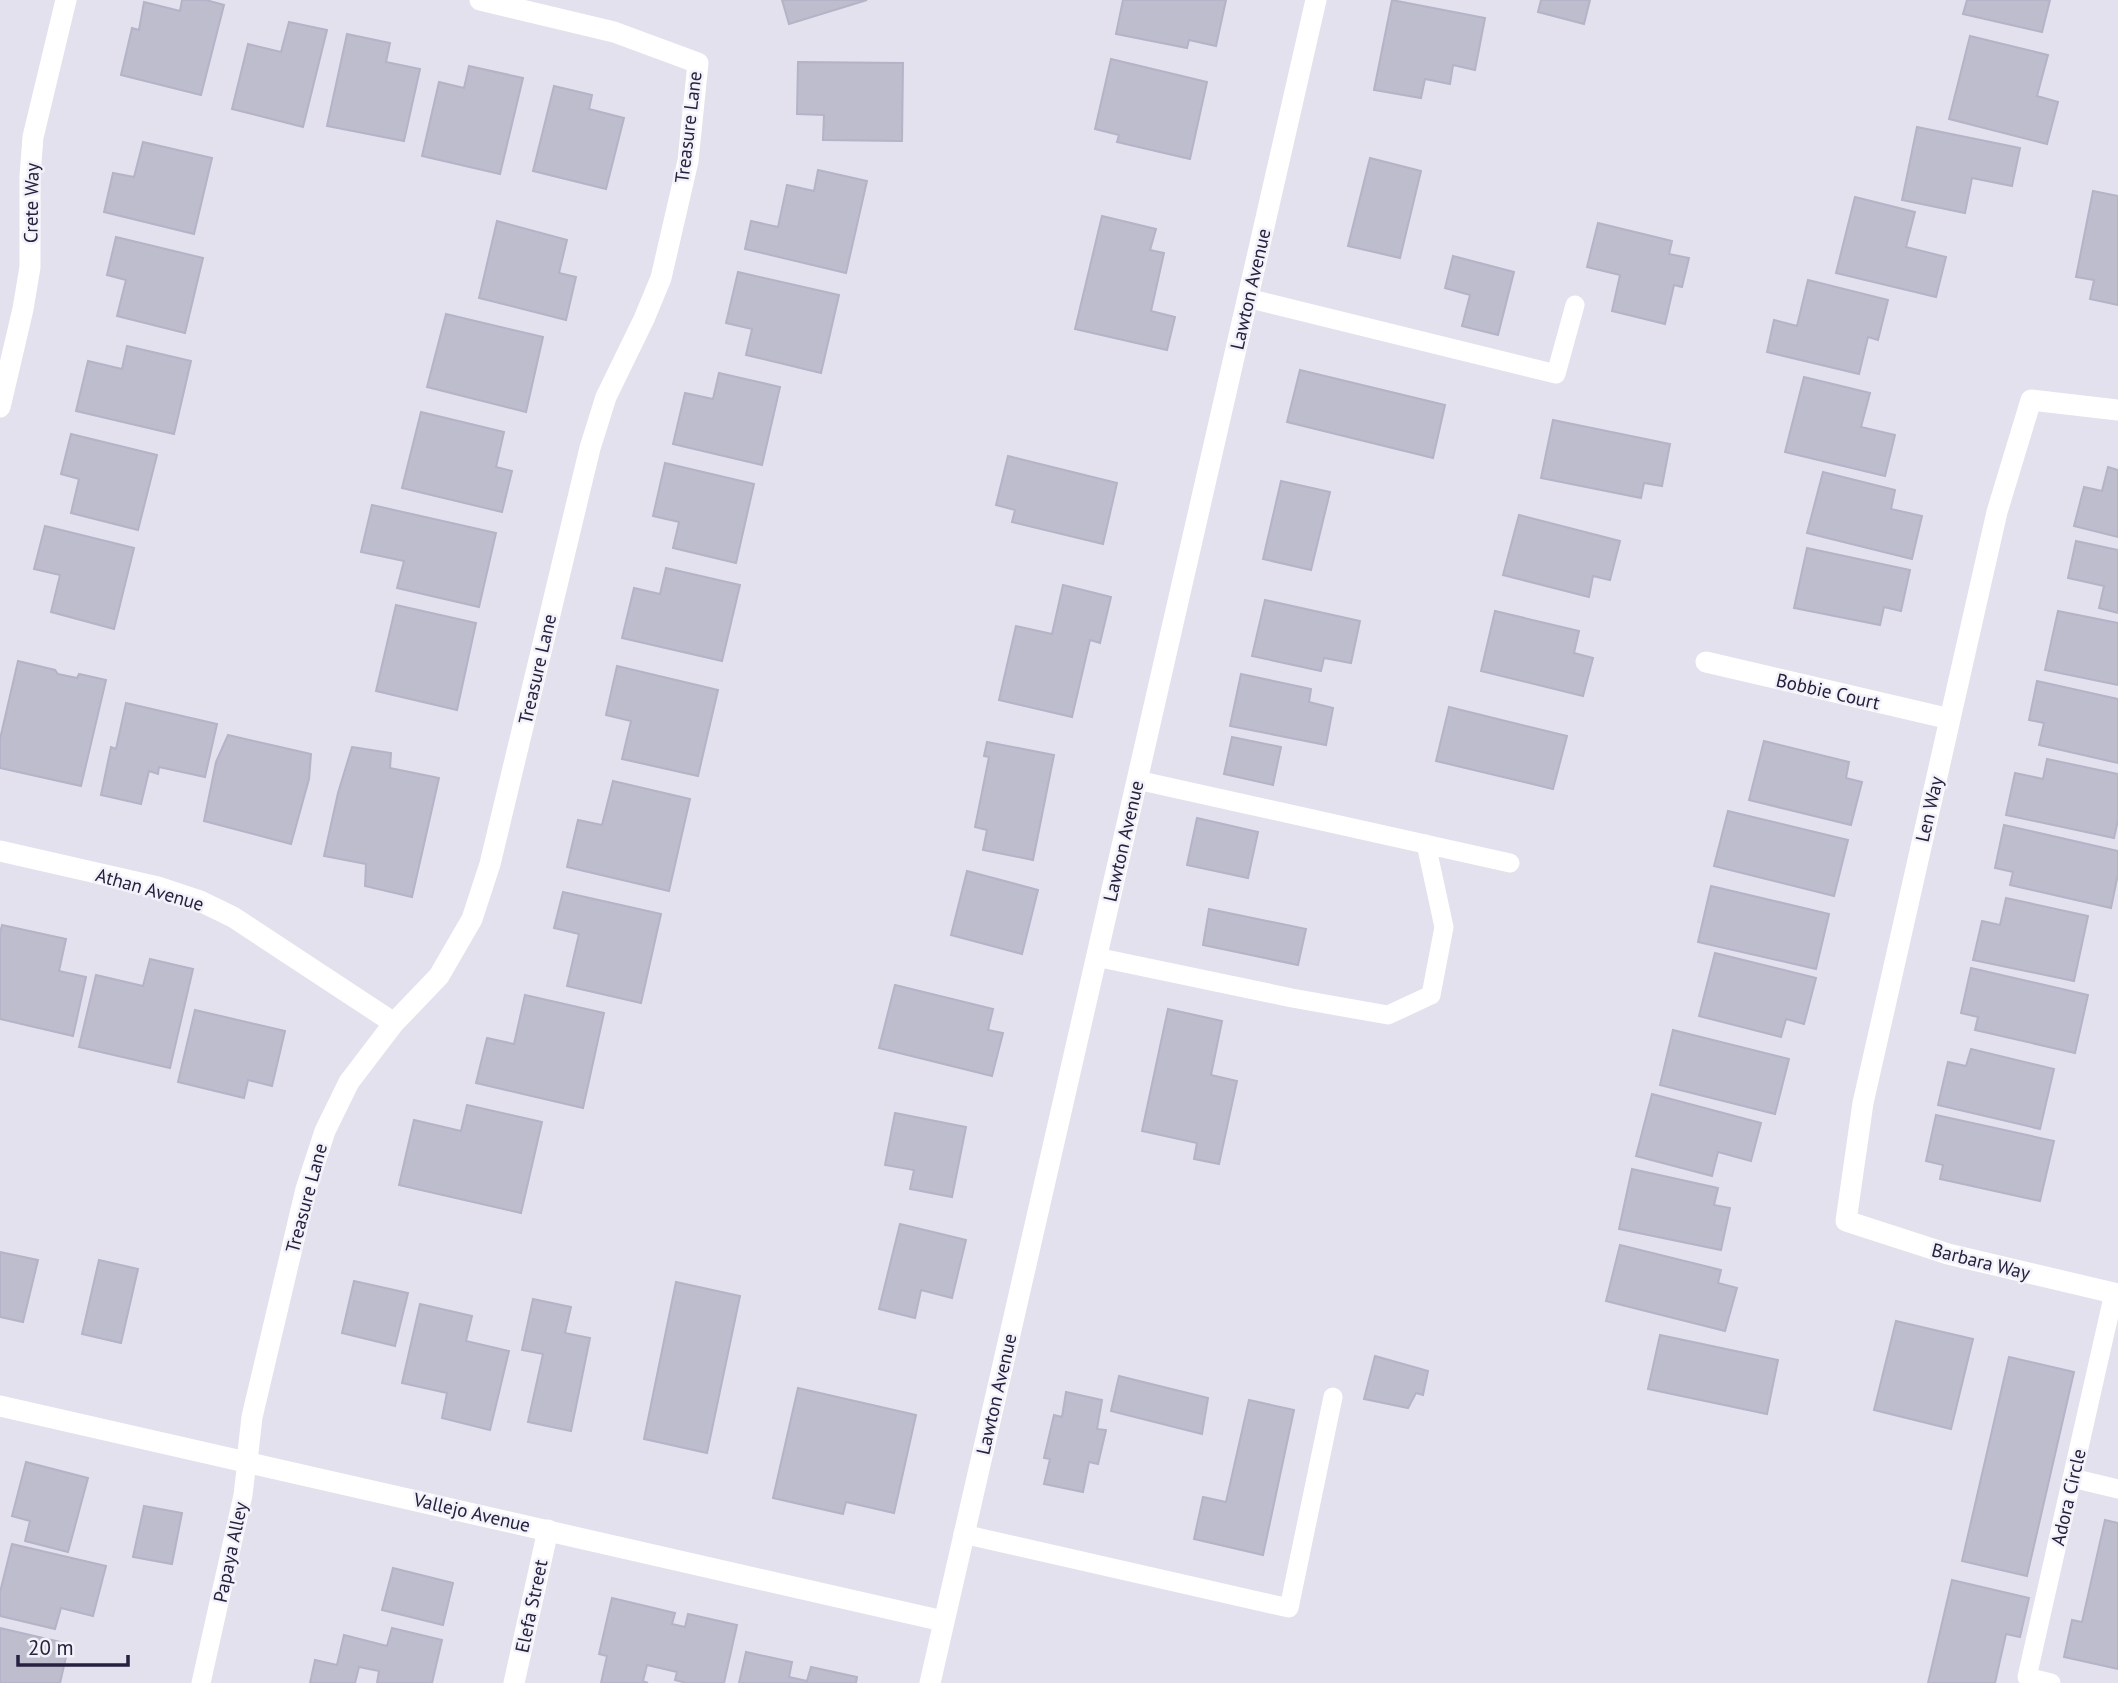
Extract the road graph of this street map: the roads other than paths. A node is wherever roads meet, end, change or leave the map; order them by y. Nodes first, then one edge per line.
1 (66, 0) edge
2 (480, 0) edge
3 (1316, 0) edge
4 (1247, 298) junction
5 (1575, 305) dead end
6 (0, 407) edge
7 (2118, 410) edge
8 (1706, 662) dead end
9 (1950, 719) junction
10 (1137, 780) junction
11 (1426, 844) junction
12 (0, 851) edge
13 (1510, 863) dead end
14 (1096, 957) junction
15 (394, 1023) junction
16 (1846, 1221) joint
17 (2116, 1294) edge
18 (1334, 1397) dead end
19 (0, 1406) edge
20 (247, 1461) junction
21 (2072, 1478) junction
22 (2118, 1489) edge
23 (548, 1530) junction
24 (963, 1534) junction
25 (943, 1621) junction
26 (2027, 1680) edge
27 (201, 1683) edge
28 (514, 1683) edge
29 (930, 1683) edge
30 (2052, 1683) edge

1 - 6 street, Crete Way
2 - 15 street, Treasure Lane
3 - 4 street, Lawton Avenue
4 - 5 lane
4 - 10 street, Lawton Avenue
7 - 9 street, Len Way
8 - 9 street, Bobbie Court
9 - 16 street, Len Way
10 - 11 lane
10 - 14 street, Lawton Avenue
11 - 13 lane
11 - 14 lane
12 - 15 street, Athan Avenue
14 - 24 street, Lawton Avenue
15 - 20 street, Treasure Lane
16 - 17 street, Barbara Way
17 - 21 lane, Adora Circle
18 - 24 lane
19 - 20 street, Vallejo Avenue
20 - 23 street, Vallejo Avenue
20 - 27 lane, Papaya Alley
21 - 22 lane
21 - 26 lane, Adora Circle
23 - 25 street, Vallejo Avenue
23 - 28 street, Elefa Street
24 - 25 street, Lawton Avenue
25 - 29 street, Lawton Avenue
26 - 30 lane, Adora Circle

